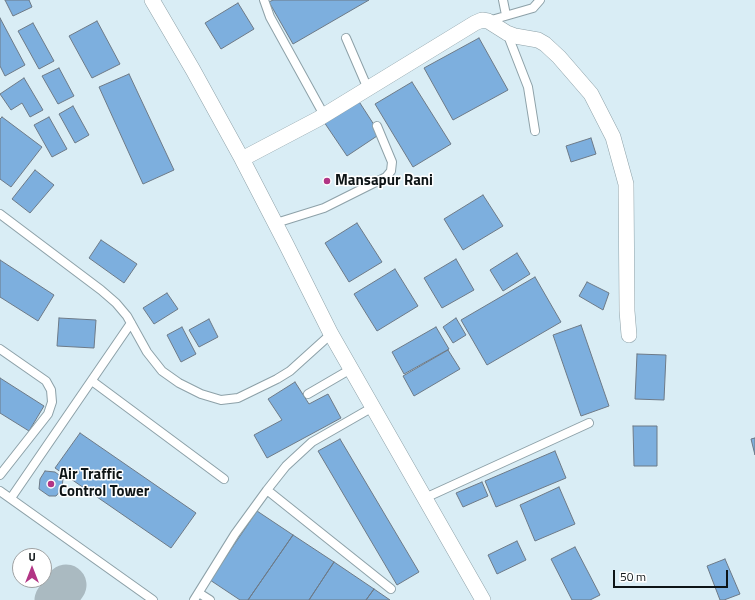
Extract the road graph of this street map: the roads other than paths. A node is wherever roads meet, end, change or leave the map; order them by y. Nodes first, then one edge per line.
1 (152, 0) edge
2 (264, 0) edge
3 (503, 0) edge
4 (540, 0) edge
5 (506, 15) junction
6 (488, 20) junction
7 (507, 33) junction
8 (346, 38) dead end
9 (368, 89) junction
10 (324, 115) junction
11 (377, 126) dead end
12 (535, 131) dead end
13 (242, 159) junction
14 (0, 214) edge
15 (276, 223) junction
16 (131, 323) junction
17 (331, 334) junction
18 (629, 335) dead end
19 (0, 348) edge
20 (351, 369) junction
21 (92, 381) junction
22 (308, 394) dead end
23 (373, 408) junction
24 (589, 423) dead end
25 (0, 475) edge
26 (224, 479) dead end
27 (267, 490) junction
28 (0, 491) edge
29 (11, 498) junction
30 (425, 498) junction
31 (391, 589) dead end
32 (199, 592) junction
33 (153, 600) edge
34 (194, 600) edge
35 (210, 600) edge
36 (484, 600) edge

1 - 13 street
2 - 10 lane
3 - 5 lane
4 - 5 lane
5 - 6 lane
6 - 7 street
6 - 9 street
7 - 12 lane
7 - 18 street
8 - 9 lane
9 - 10 street
10 - 13 street
11 - 15 lane
13 - 15 street
14 - 16 lane
15 - 17 street
16 - 17 lane
16 - 21 lane
17 - 20 street
19 - 25 lane
20 - 22 lane
20 - 23 street
21 - 26 lane
21 - 29 lane
23 - 27 lane
23 - 30 street
24 - 30 lane
27 - 31 lane
27 - 32 lane
28 - 29 lane
29 - 33 lane
30 - 36 street
32 - 34 lane
32 - 35 lane

